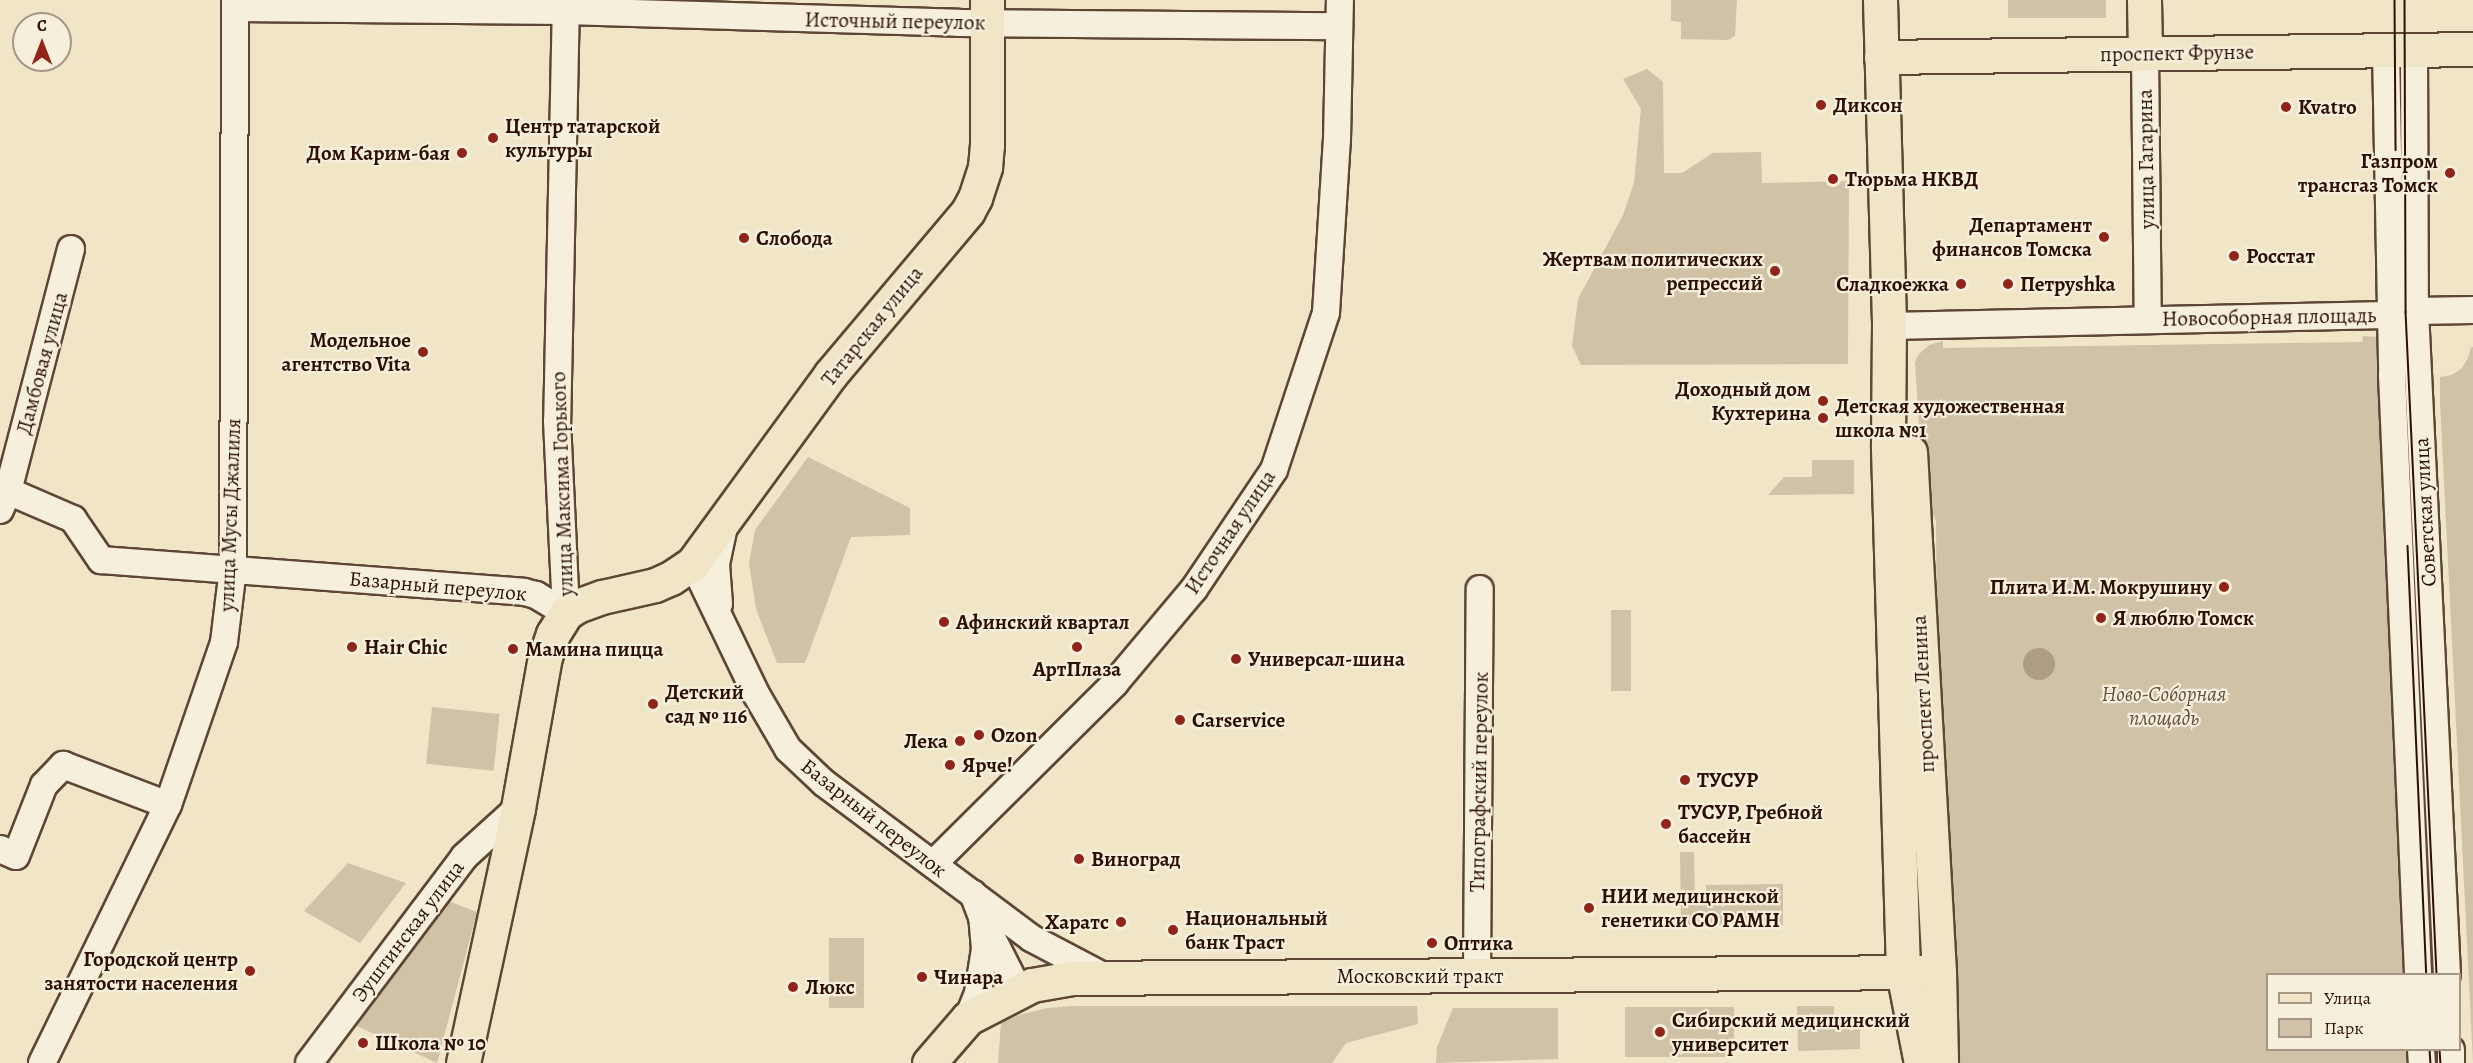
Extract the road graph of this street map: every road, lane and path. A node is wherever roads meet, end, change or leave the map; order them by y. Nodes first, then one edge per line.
1 (1340, 0) edge
2 (1880, 0) edge
3 (2144, 0) edge
4 (235, 4) edge
5 (566, 6) edge
6 (987, 12) edge
7 (1339, 26) junction
8 (2400, 49) junction
9 (2473, 49) edge
10 (2145, 54) junction
11 (1881, 57) junction
12 (71, 249) dead end
13 (2473, 310) edge
14 (2415, 311) junction
15 (2390, 315) junction
16 (2148, 319) junction
17 (1889, 326) junction
18 (4, 501) edge
19 (725, 522) junction
20 (693, 563) junction
21 (232, 569) junction
22 (1480, 589) dead end
23 (634, 591) junction
24 (566, 613) junction
25 (722, 619) junction
26 (168, 805) junction
27 (518, 808) junction
28 (0, 849) edge
29 (933, 864) junction
30 (977, 906) junction
31 (1031, 938) junction
32 (1903, 972) junction
33 (1939, 972) junction
34 (2418, 973) edge
35 (2447, 973) edge
36 (1477, 975) junction
37 (1106, 977) junction
38 (1025, 988) junction
39 (968, 1018) junction
40 (42, 1063) edge
41 (309, 1063) edge
42 (463, 1063) edge
43 (929, 1063) edge
44 (1921, 1063) edge
45 (1941, 1063) edge

1 - 7 street, Источная улица
2 - 11 main road, проспект Ленина
3 - 10 main road, улица Гагарина
4 - 5 street, Источный переулок
4 - 21 street, улица Мусы Джалиля
5 - 6 street, Источный переулок
5 - 24 street, улица Максима Горького
6 - 7 street, Источный переулок
6 - 19 main road, Татарская улица
7 - 29 street, Источная улица
8 - 9 main road, проспект Фрунзе
8 - 10 main road, проспект Фрунзе
8 - 14 street, Советская улица
8 - 15 street, Советская улица
10 - 11 main road, проспект Фрунзе
10 - 16 street, улица Гагарина
11 - 17 main road, проспект Ленина
12 - 18 street, Дамбовая улица
13 - 14 street, Новособорная площадь
14 - 15 street, Новособорная площадь
14 - 35 street, Советская улица
15 - 16 street, Новособорная площадь
15 - 34 street, Советская улица
16 - 17 street
17 - 32 main road, проспект Ленина
17 - 33 main road, проспект Ленина
18 - 21 street, Базарный переулок
19 - 20 main road, Татарская улица
19 - 25 street
20 - 23 main road, Татарская улица
20 - 25 street, Базарный переулок
21 - 24 street, Базарный переулок
21 - 26 street, улица Мусы Джалиля
22 - 36 street, Типографский переулок
23 - 24 main road
23 - 25 street
24 - 27 main road, улица Максима Горького
25 - 29 street, Базарный переулок
26 - 28 street
26 - 40 street, улица Мусы Джалиля
27 - 41 street, Эуштинская улица
27 - 42 main road, улица Максима Горького
29 - 30 street, Базарный переулок
30 - 31 street, Базарный переулок
30 - 38 street
30 - 39 street
31 - 37 street, Базарный переулок
31 - 38 street
32 - 33 main road, Московский тракт
32 - 36 main road, Московский тракт
32 - 44 main road, проспект Ленина
33 - 45 main road, проспект Ленина
36 - 37 main road, Московский тракт
37 - 38 main road, Московский тракт
38 - 39 main road, Московский тракт
39 - 43 main road, Московский тракт

